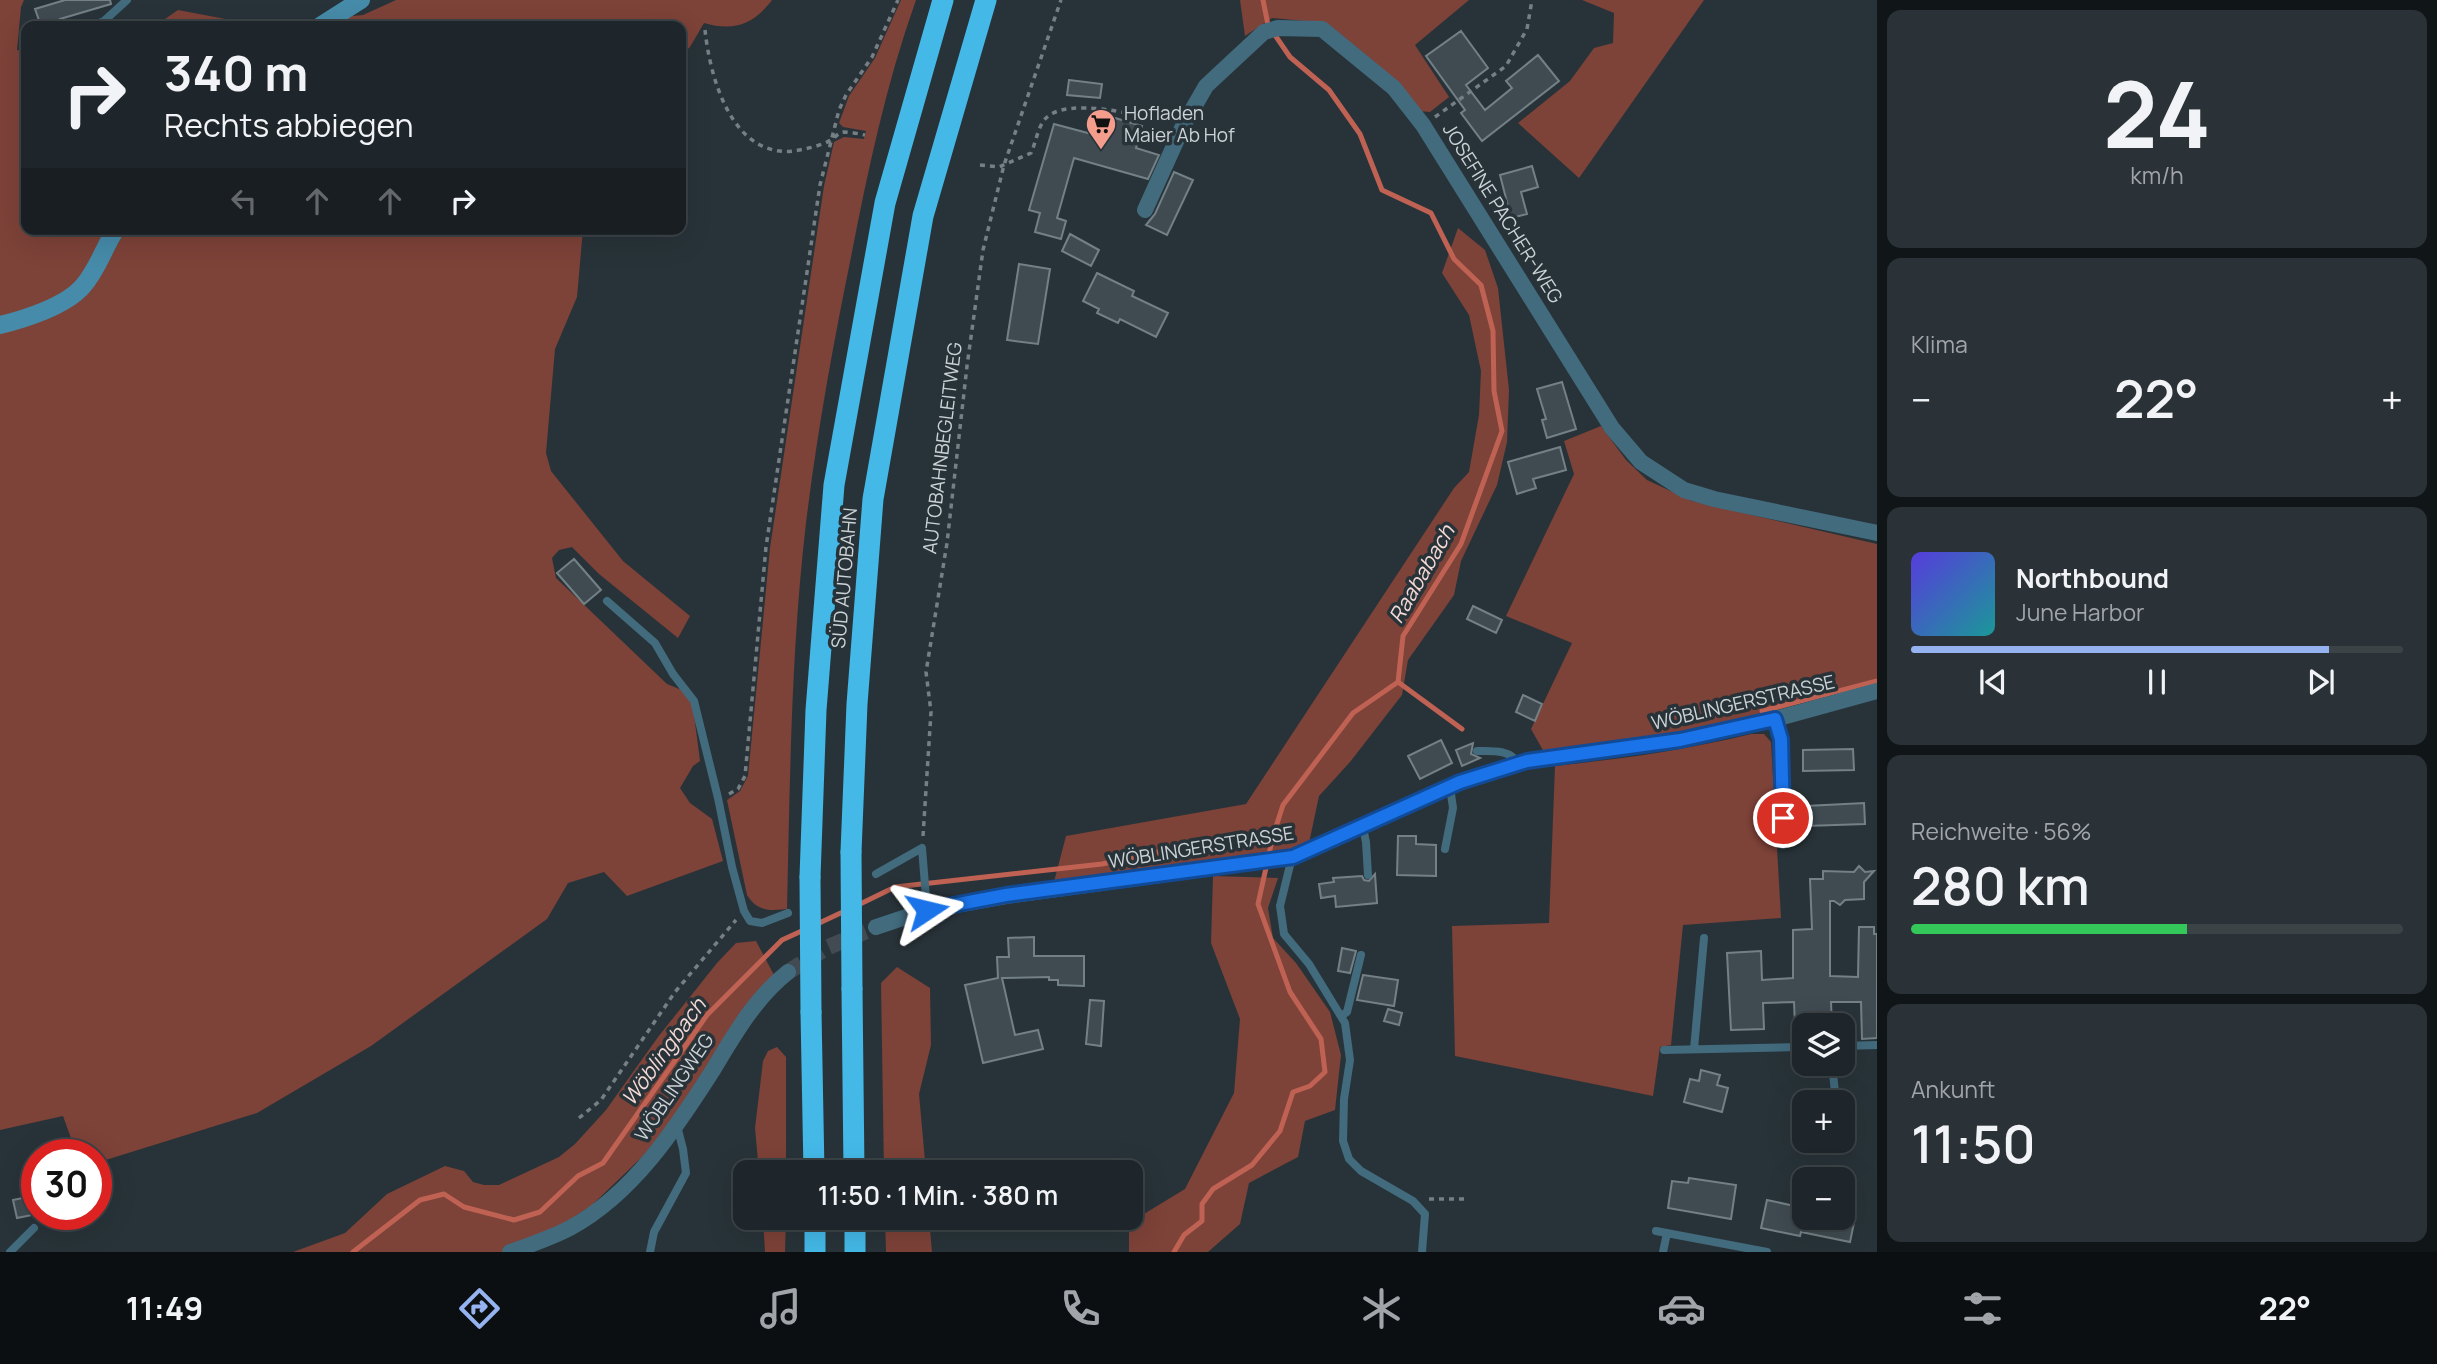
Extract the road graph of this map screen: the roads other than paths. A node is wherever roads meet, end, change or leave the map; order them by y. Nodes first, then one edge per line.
1 (127, 0) edge
2 (943, 0) edge
3 (986, 0) edge
4 (354, 2) edge
5 (104, 21) edge
6 (327, 21) edge
7 (1145, 210) dead end
8 (113, 235) edge
9 (0, 325) edge
10 (1877, 533) edge
11 (607, 601) dead end
12 (1877, 691) edge
13 (1775, 719) junction
14 (1477, 751) dead end
15 (1518, 764) junction
16 (1450, 787) junction
17 (1363, 828) junction
18 (1783, 845) dead end
19 (1445, 849) dead end
20 (1286, 858) junction
21 (876, 874) dead end
22 (1368, 875) dead end
23 (926, 907) junction
24 (788, 913) dead end
25 (876, 927) tunnel mouth
26 (1704, 938) dead end
27 (1361, 955) dead end
28 (788, 972) tunnel mouth
29 (1341, 1016) junction
30 (1877, 1045) edge
31 (1855, 1046) edge
32 (1792, 1047) edge
33 (1694, 1049) junction
34 (1664, 1050) dead end
35 (677, 1126) junction
36 (814, 1160) edge
37 (854, 1160) edge
38 (32, 1230) edge
39 (814, 1230) edge
40 (855, 1230) edge
41 (1657, 1231) dead end
42 (1667, 1233) junction
43 (10, 1252) edge
44 (510, 1252) edge
45 (650, 1252) edge
46 (815, 1252) edge
47 (855, 1252) edge
48 (1422, 1252) edge
49 (1663, 1252) edge
50 (1767, 1252) edge

1 - 5 lane
2 - 36 highway, SÜD AUTOBAHN, bridge
3 - 37 highway, SÜD AUTOBAHN, bridge
4 - 6 street
7 - 10 street, JOSEFINE PACHER-WEG
8 - 9 street
11 - 24 lane
12 - 13 street, WÖBLINGERSTRASSE
13 - 15 street, WÖBLINGERSTRASSE
13 - 18 lane
14 - 15 lane
15 - 16 street, WÖBLINGERSTRASSE
16 - 17 street, WÖBLINGERSTRASSE
16 - 19 lane
17 - 20 street, WÖBLINGERSTRASSE
17 - 22 lane
20 - 23 street, WÖBLINGERSTRASSE
20 - 29 lane
21 - 23 lane
23 - 25 street
26 - 33 lane
27 - 29 lane
28 - 35 street, WÖBLINGWEG
29 - 48 lane
30 - 31 lane
32 - 33 lane
33 - 34 lane
35 - 44 street, WÖBLINGWEG
35 - 45 lane
38 - 43 lane
39 - 46 highway
40 - 47 highway
41 - 42 lane
42 - 49 lane
42 - 50 lane

